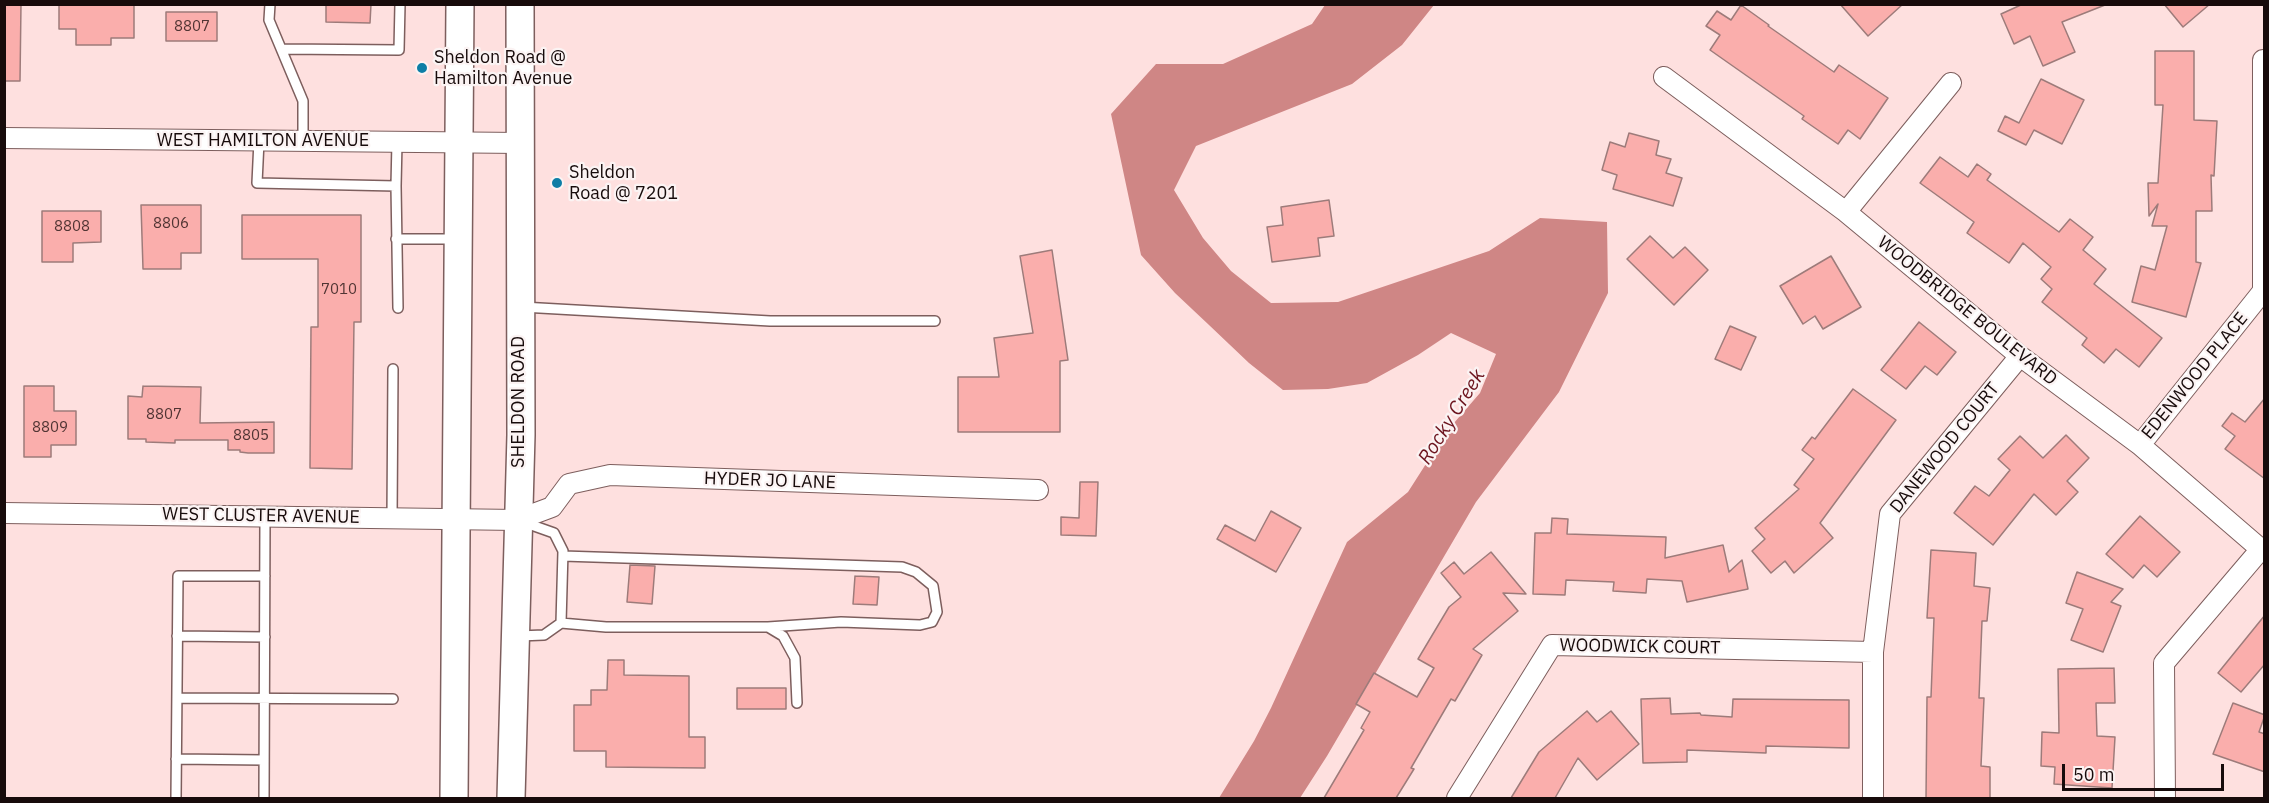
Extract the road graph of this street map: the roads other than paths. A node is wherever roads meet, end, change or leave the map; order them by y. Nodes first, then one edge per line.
1 (270, 4) edge
2 (400, 4) edge
3 (460, 4) edge
4 (520, 4) edge
5 (282, 49) junction
6 (2263, 60) dead end
7 (1664, 76) dead end
8 (1951, 83) dead end
9 (4, 138) edge
10 (259, 141) junction
11 (303, 141) junction
12 (397, 142) junction
13 (459, 142) junction
14 (521, 143) junction
15 (396, 186) junction
16 (1846, 212) junction
17 (396, 239) junction
18 (459, 239) junction
19 (519, 307) junction
20 (398, 308) dead end
21 (935, 321) dead end
22 (2019, 356) junction
23 (393, 369) dead end
24 (2140, 445) junction
25 (1038, 490) dead end
26 (4, 513) edge
27 (265, 516) junction
28 (392, 518) junction
29 (457, 519) junction
30 (518, 520) junction
31 (2263, 551) edge
32 (563, 556) junction
33 (265, 576) junction
34 (561, 623) junction
35 (768, 627) junction
36 (177, 636) junction
37 (265, 637) junction
38 (514, 637) junction
39 (1873, 652) junction
40 (177, 698) junction
41 (265, 698) junction
42 (393, 699) dead end
43 (797, 703) dead end
44 (176, 759) junction
45 (264, 760) junction
46 (176, 798) edge
47 (264, 798) edge
48 (454, 798) edge
49 (511, 798) edge
50 (1456, 798) edge
51 (1873, 798) edge
52 (2165, 798) edge

1 - 5 lane
2 - 5 lane
3 - 13 main road
4 - 14 main road, SHELDON ROAD
5 - 11 lane
6 - 24 street, EDENWOOD PLACE
7 - 16 street, WOODBRIDGE BOULEVARD
8 - 16 street
9 - 10 street, WEST HAMILTON AVENUE
10 - 11 street, WEST HAMILTON AVENUE
10 - 15 lane
11 - 12 street, WEST HAMILTON AVENUE
12 - 13 street, WEST HAMILTON AVENUE
12 - 15 lane
13 - 14 street, WEST HAMILTON AVENUE
13 - 18 main road
14 - 19 main road, SHELDON ROAD
15 - 17 lane
16 - 22 street, WOODBRIDGE BOULEVARD
17 - 18 lane
17 - 20 lane
18 - 29 main road
19 - 21 lane
19 - 30 main road, SHELDON ROAD
22 - 24 street, WOODBRIDGE BOULEVARD
22 - 39 street, DANEWOOD COURT
23 - 28 lane
24 - 31 street, WOODBRIDGE BOULEVARD
25 - 30 street, HYDER JO LANE
26 - 27 street, WEST CLUSTER AVENUE
27 - 28 street, WEST CLUSTER AVENUE
27 - 33 lane
28 - 29 street, WEST CLUSTER AVENUE
29 - 30 street, WEST CLUSTER AVENUE
29 - 48 main road
30 - 32 lane
30 - 38 main road, SHELDON ROAD
31 - 52 street
32 - 34 lane
32 - 35 lane
33 - 36 lane
33 - 37 lane
34 - 35 lane
34 - 38 lane
35 - 43 lane
36 - 37 lane
36 - 40 lane
37 - 41 lane
38 - 49 main road, SHELDON ROAD
39 - 50 street, WOODWICK COURT
39 - 51 street, DANEWOOD COURT
40 - 41 lane
40 - 44 lane
41 - 42 lane
41 - 45 lane
44 - 45 lane
44 - 46 lane
45 - 47 lane

